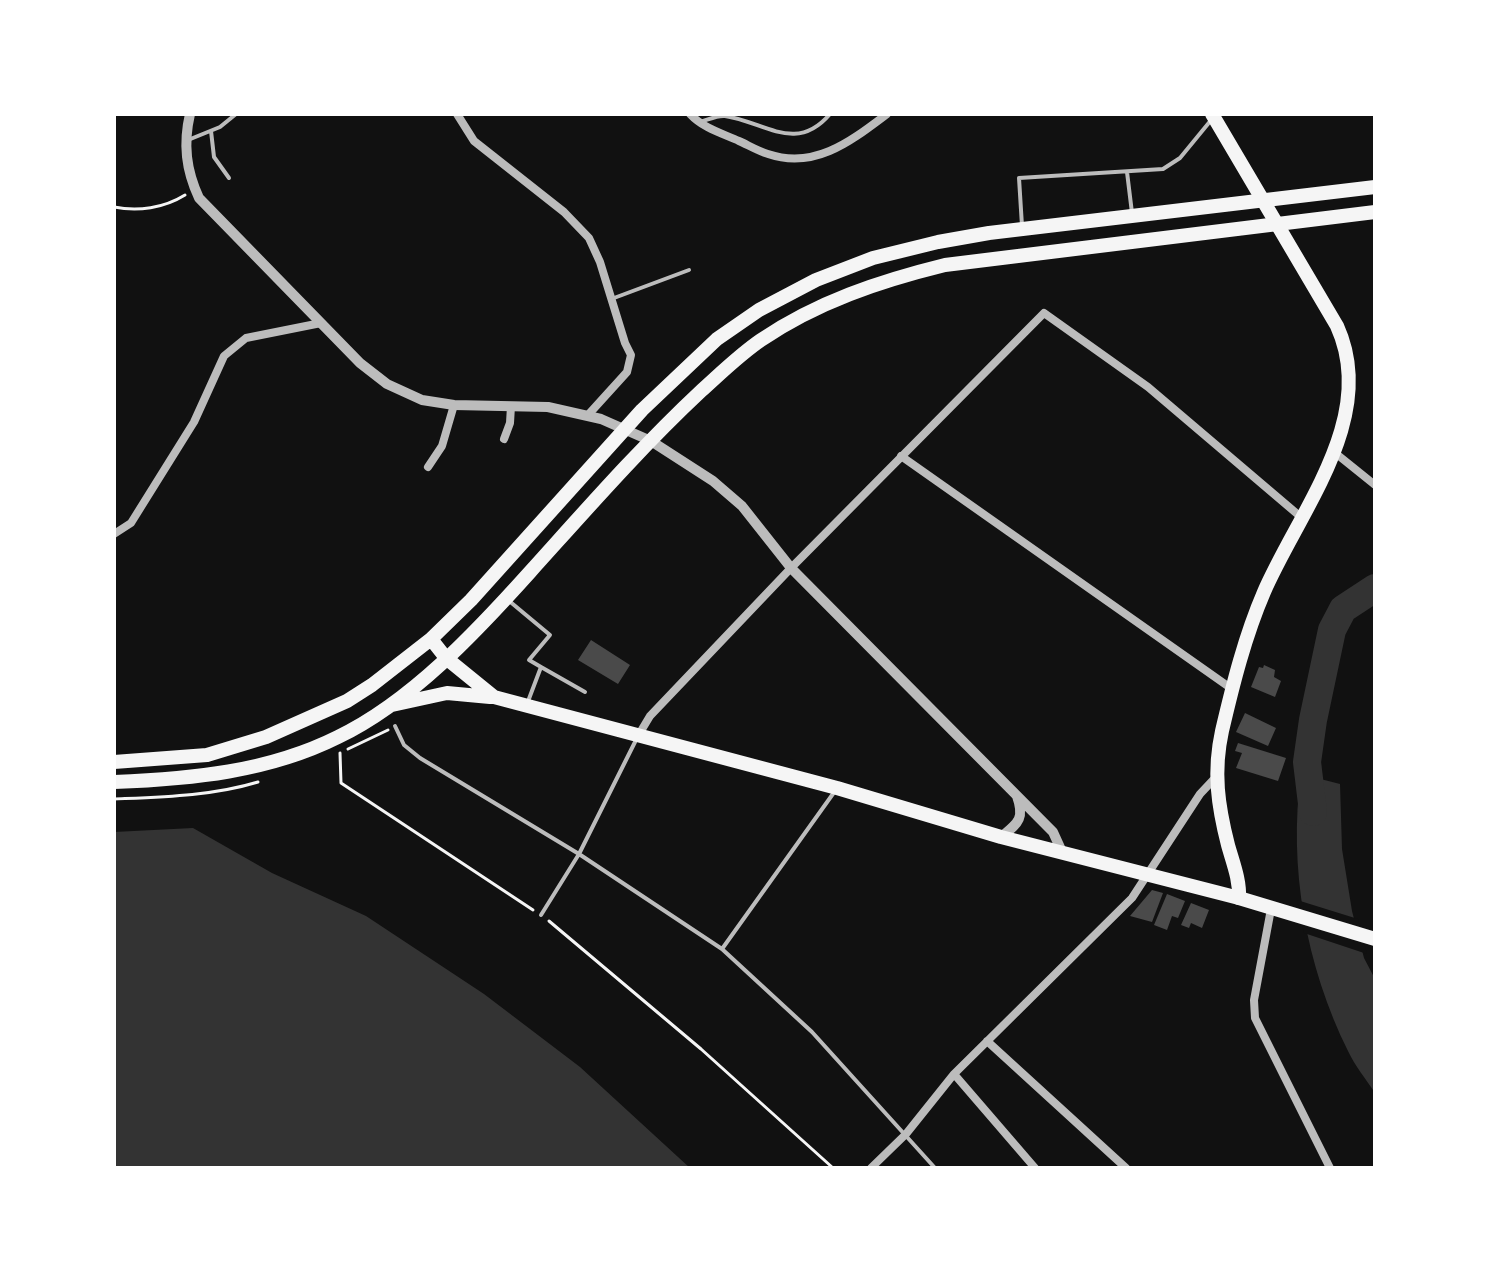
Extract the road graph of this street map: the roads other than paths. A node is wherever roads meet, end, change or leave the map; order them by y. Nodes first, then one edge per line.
1 (190, 114) edge
2 (236, 114) edge
3 (690, 114) edge
4 (830, 114) edge
5 (887, 114) edge
6 (462, 116) edge
7 (1212, 116) edge
8 (698, 123) junction
9 (211, 131) junction
10 (186, 141) junction
11 (1127, 172) junction
12 (229, 178) dead end
13 (1375, 187) edge
14 (1261, 200) junction
15 (1375, 212) edge
16 (1132, 215) junction
17 (1275, 224) junction
18 (1022, 229) junction
19 (689, 270) dead end
20 (611, 299) junction
21 (321, 323) junction
22 (454, 405) junction
23 (511, 406) junction
24 (588, 415) junction
25 (626, 428) junction
26 (504, 439) dead end
27 (651, 441) junction
28 (1334, 452) junction
29 (901, 456) junction
30 (428, 467) dead end
31 (1375, 485) edge
32 (1302, 518) junction
33 (114, 534) edge
34 (791, 568) junction
35 (506, 599) junction
36 (431, 639) junction
37 (446, 658) junction
38 (541, 667) junction
39 (1232, 689) junction
40 (585, 692) dead end
41 (494, 697) junction
42 (388, 706) junction
43 (526, 706) junction
44 (395, 726) dead end
45 (638, 736) junction
46 (114, 762) edge
47 (1216, 777) junction
48 (114, 782) edge
49 (837, 788) junction
50 (1015, 792) junction
51 (1001, 837) junction
52 (579, 854) junction
53 (1063, 854) junction
54 (1147, 876) junction
55 (1239, 898) junction
56 (1271, 909) junction
57 (541, 915) road end
58 (1375, 939) edge
59 (722, 949) junction
60 (987, 1041) junction
61 (954, 1074) junction
62 (906, 1134) junction
63 (871, 1168) edge
64 (935, 1168) edge
65 (1035, 1168) edge
66 (1126, 1168) edge
67 (1330, 1168) edge

1 - 10 street
2 - 9 lane
3 - 8 street
4 - 8 lane
5 - 8 street
6 - 20 street
7 - 11 lane
7 - 14 main road
9 - 10 lane
9 - 12 lane
10 - 21 street
11 - 16 lane
11 - 18 lane
13 - 14 main road
14 - 16 main road
14 - 17 main road
15 - 17 main road
16 - 18 main road
17 - 27 main road
17 - 28 main road
18 - 25 main road
19 - 20 lane
20 - 24 street
21 - 22 street
21 - 33 street
22 - 23 street
22 - 30 street
23 - 24 street
23 - 26 street
24 - 25 street
25 - 27 street
25 - 36 main road
27 - 34 street
27 - 35 main road
28 - 31 street
28 - 32 main road
29 - 32 street
29 - 34 street
29 - 39 street
32 - 39 main road
34 - 45 street
34 - 50 street
35 - 37 main road
35 - 38 lane
36 - 37 main road
36 - 46 main road
37 - 41 main road
37 - 42 main road
38 - 40 lane
38 - 43 lane
39 - 47 main road
41 - 42 main road
41 - 43 main road
42 - 48 main road
43 - 45 main road
44 - 52 lane
45 - 49 main road
45 - 52 lane
47 - 54 street
47 - 55 main road
49 - 51 main road
49 - 59 lane
50 - 51 street
50 - 53 street
51 - 53 main road
52 - 57 lane
52 - 59 lane
53 - 54 main road
54 - 55 main road
54 - 60 street
55 - 56 main road
56 - 58 main road
56 - 67 street
59 - 62 lane
60 - 61 street
60 - 66 street
61 - 62 street
61 - 65 street
62 - 63 street
62 - 64 lane

